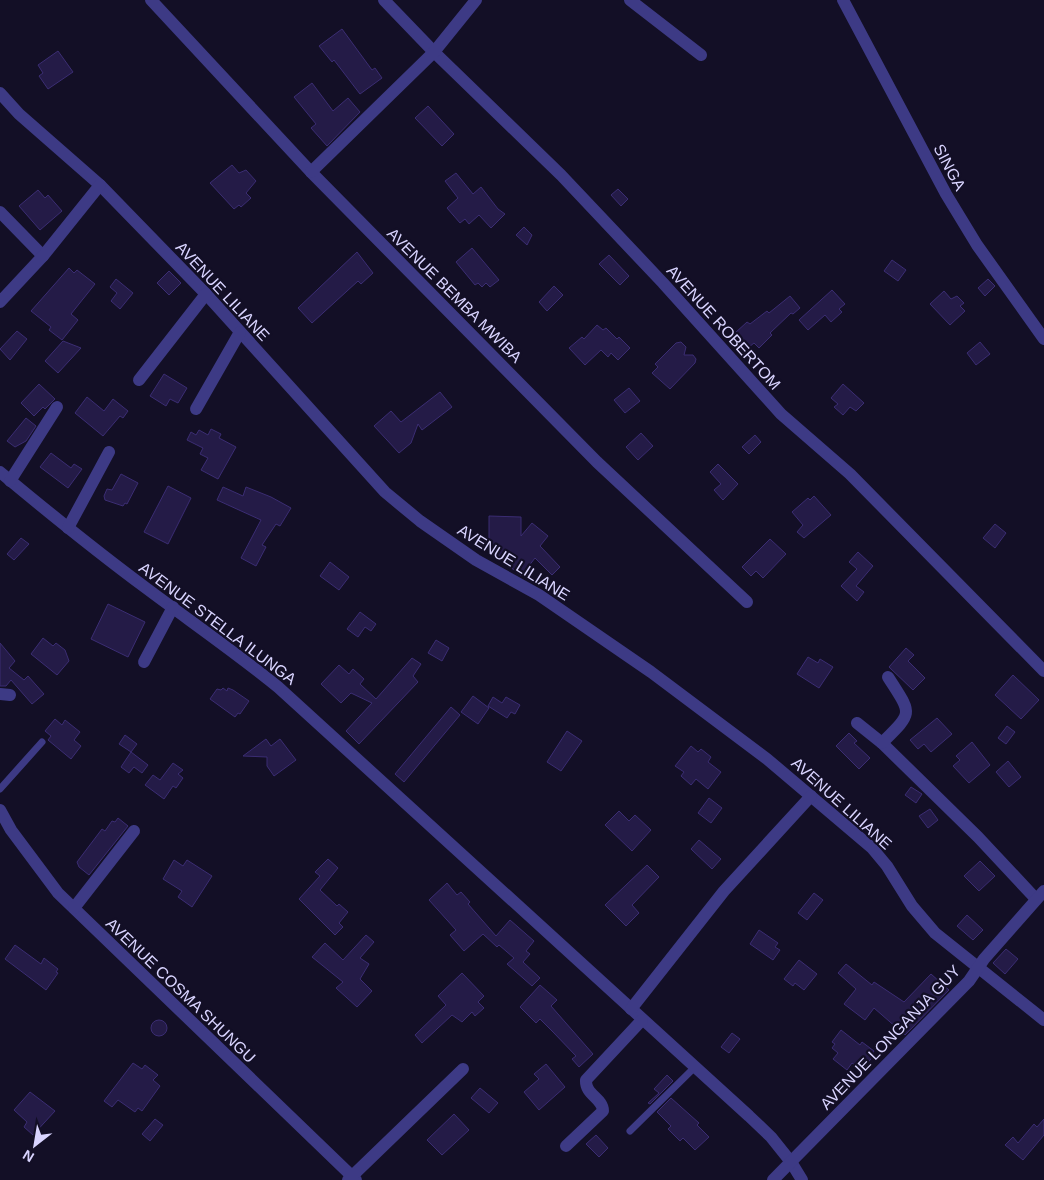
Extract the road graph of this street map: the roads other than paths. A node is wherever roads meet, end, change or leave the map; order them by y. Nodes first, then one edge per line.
1 (151, 0) edge
2 (384, 0) edge
3 (476, 0) edge
4 (630, 0) edge
5 (842, 0) edge
6 (434, 52) junction
7 (701, 55) dead end
8 (0, 93) edge
9 (310, 172) junction
10 (100, 185) junction
11 (0, 212) edge
12 (43, 256) junction
13 (206, 294) junction
14 (0, 302) edge
15 (240, 332) junction
16 (1044, 339) edge
17 (139, 380) dead end
18 (56, 407) dead end
19 (196, 409) dead end
20 (109, 452) dead end
21 (0, 472) edge
22 (10, 481) junction
23 (68, 528) junction
24 (747, 602) dead end
25 (172, 607) junction
26 (144, 662) dead end
27 (1044, 671) edge
28 (888, 677) dead end
29 (857, 723) dead end
30 (42, 742) dead end
31 (882, 744) junction
32 (0, 790) edge
33 (811, 796) junction
34 (0, 810) edge
35 (134, 831) dead end
36 (1040, 895) edge
37 (74, 908) junction
38 (979, 968) junction
39 (631, 1009) junction
40 (642, 1020) junction
41 (1044, 1020) edge
42 (694, 1067) junction
43 (462, 1069) dead end
44 (630, 1132) dead end
45 (566, 1146) dead end
46 (791, 1162) junction
47 (352, 1179) edge
48 (773, 1180) edge
49 (802, 1180) edge

1 - 9 street, AVENUE BEMBA MWIBA
2 - 6 street, AVENUE ROBERTOM
3 - 6 street
4 - 7 street
5 - 16 street, SINGA
6 - 9 street
6 - 27 street, AVENUE ROBERTOM
8 - 10 street, AVENUE LILIANE
9 - 24 street, AVENUE BEMBA MWIBA
10 - 12 street
10 - 13 street, AVENUE LILIANE
11 - 12 street
12 - 14 street
13 - 15 street, AVENUE LILIANE
13 - 17 street
15 - 19 street
15 - 33 street, AVENUE LILIANE
18 - 22 street
20 - 23 street
21 - 22 street, AVENUE STELLA ILUNGA
22 - 23 street, AVENUE STELLA ILUNGA
23 - 25 street, AVENUE STELLA ILUNGA
25 - 26 street
25 - 39 street, AVENUE STELLA ILUNGA
28 - 31 street
29 - 31 street
30 - 32 lane
31 - 36 street
33 - 38 street, AVENUE LILIANE
33 - 39 street
34 - 37 street, AVENUE COSMA SHUNGU
35 - 37 street
36 - 38 street, AVENUE LONGANJA GUY
37 - 47 street, AVENUE COSMA SHUNGU
38 - 41 street, AVENUE LILIANE
38 - 46 street, AVENUE LONGANJA GUY
39 - 40 street, AVENUE STELLA ILUNGA
40 - 42 street, AVENUE STELLA ILUNGA
40 - 45 street
42 - 44 lane
42 - 46 street, AVENUE STELLA ILUNGA
43 - 47 street
46 - 48 street, AVENUE LONGANJA GUY
46 - 49 street, AVENUE STELLA ILUNGA

